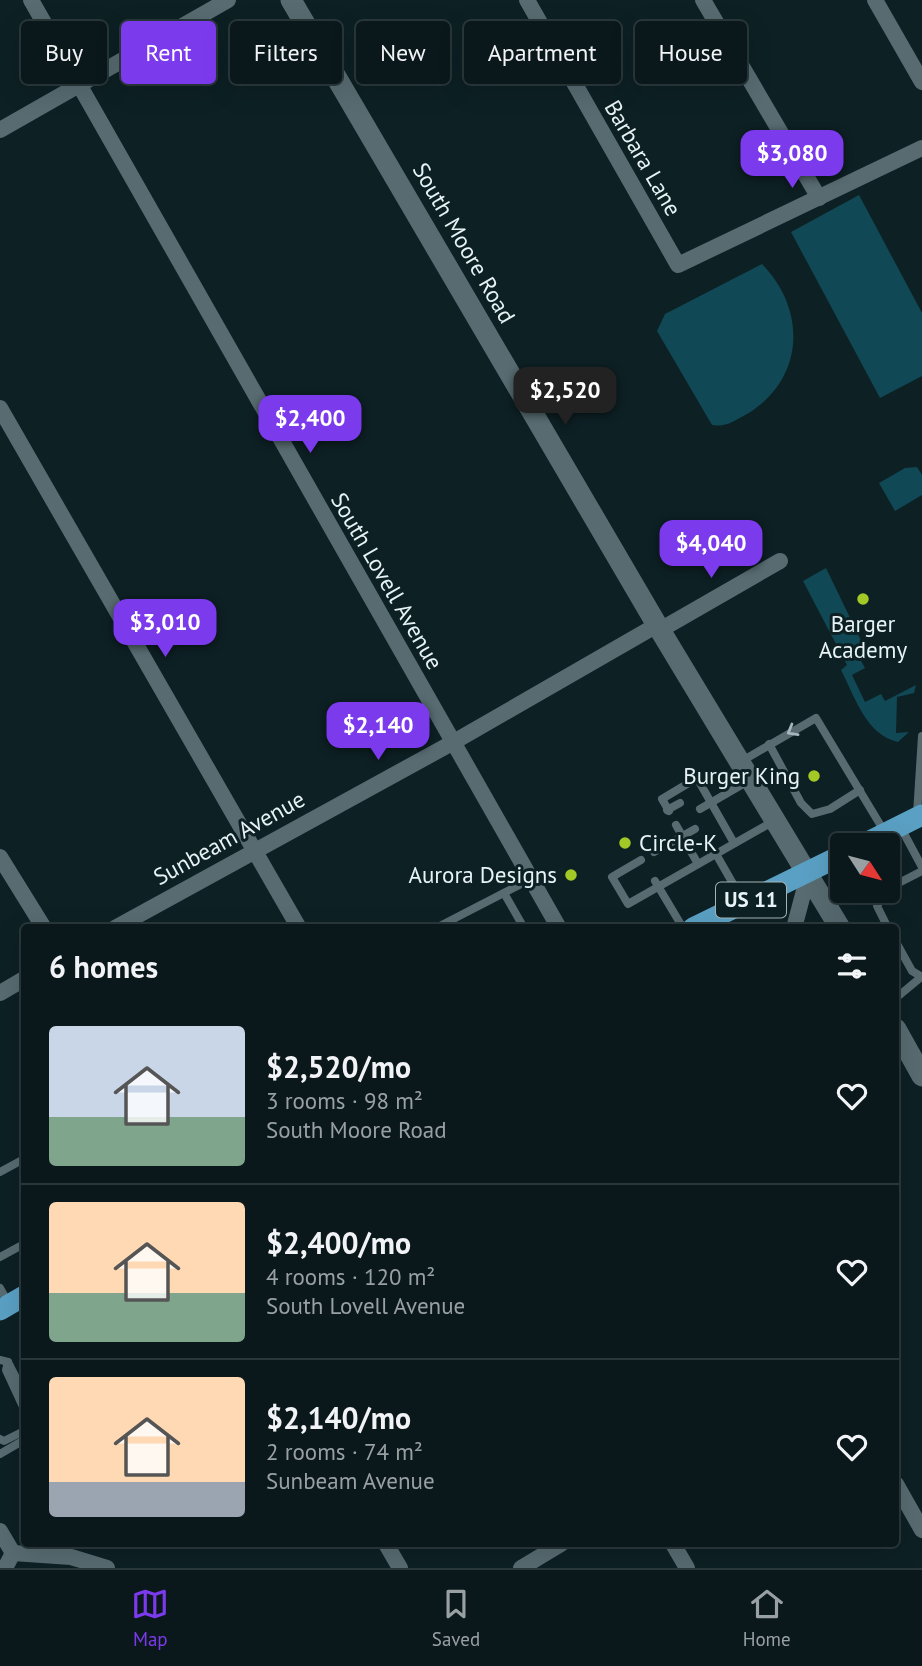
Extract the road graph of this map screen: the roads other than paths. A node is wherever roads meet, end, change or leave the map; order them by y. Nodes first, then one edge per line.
1 (31, 0) edge
2 (228, 0) edge
3 (291, 0) edge
4 (527, 0) edge
5 (703, 0) edge
6 (875, 0) edge
7 (922, 82) edge
8 (79, 85) junction
9 (0, 130) edge
10 (922, 148) edge
11 (819, 198) junction
12 (0, 408) edge
13 (780, 561) dead end
14 (659, 627) junction
15 (922, 736) edge
16 (452, 743) junction
17 (769, 744) junction
18 (747, 770) junction
19 (704, 790) junction
20 (860, 790) junction
21 (693, 795) dead end
22 (680, 803) dead end
23 (711, 803) junction
24 (700, 808) dead end
25 (718, 816) junction
26 (777, 819) junction
27 (708, 822) dead end
28 (906, 823) edge
29 (676, 825) dead end
30 (695, 829) dead end
31 (886, 833) edge
32 (682, 836) junction
33 (734, 843) junction
34 (254, 849) junction
35 (716, 854) junction
36 (0, 857) edge
37 (666, 859) dead end
38 (641, 860) dead end
39 (830, 861) edge
40 (698, 864) junction
41 (627, 868) junction
42 (922, 869) edge
43 (809, 872) junction
44 (632, 877) dead end
45 (531, 878) junction
46 (900, 882) edge
47 (657, 883) junction
48 (504, 893) junction
49 (744, 903) junction
50 (879, 903) edge
51 (42, 924) edge
52 (122, 924) edge
53 (297, 924) edge
54 (444, 924) edge
55 (522, 924) edge
56 (557, 924) edge
57 (681, 924) edge
58 (704, 924) edge
59 (795, 924) edge
60 (838, 924) edge
61 (886, 924) edge
62 (899, 947) edge
63 (921, 977) edge
64 (21, 981) edge
65 (0, 993) edge
66 (899, 995) edge
67 (899, 1034) edge
68 (922, 1076) edge
69 (21, 1161) edge
70 (0, 1172) edge
71 (21, 1246) edge
72 (0, 1257) edge
73 (4, 1361) edge
74 (21, 1388) edge
75 (21, 1402) edge
76 (21, 1432) edge
77 (0, 1438) edge
78 (21, 1442) edge
79 (0, 1454) edge
80 (899, 1489) edge
81 (922, 1530) edge
82 (0, 1531) edge
83 (388, 1547) edge
84 (556, 1547) edge
85 (675, 1547) edge
86 (9, 1561) edge
87 (107, 1568) edge
88 (400, 1568) edge
89 (521, 1568) edge
90 (687, 1568) edge

1 - 8 street, South Lovell Avenue
2 - 8 street
3 - 14 main road, South Moore Road
4 - 11 street, Barbara Lane
5 - 11 street
6 - 7 street
8 - 9 street
8 - 16 street, South Lovell Avenue
10 - 11 street
12 - 34 street
13 - 14 street, Sunbeam Avenue
14 - 16 street, Sunbeam Avenue
14 - 18 main road, South Moore Road
15 - 28 lane
16 - 34 street, Sunbeam Avenue
16 - 45 street, South Lovell Avenue
17 - 18 lane
17 - 20 lane
20 -> 17 lane
18 - 23 lane
18 - 26 main road, South Moore Road
19 - 21 lane
19 - 22 lane
19 - 23 lane
20 - 28 lane
23 - 24 lane
23 - 25 lane
25 - 27 lane
25 - 33 lane
26 - 33 lane
26 - 43 main road, South Moore Road
28 - 31 main road
28 - 42 lane
29 - 32 lane
30 - 32 lane
32 - 37 lane
32 - 40 lane
33 - 35 lane
34 - 52 street, Sunbeam Avenue
34 - 53 street
35 - 40 lane
35 - 49 lane
36 - 51 street
38 - 41 lane
39 - 43 main road, US 11
40 - 47 lane
41 - 44 lane
41 - 47 lane
42 - 46 lane
43 - 49 main road, US 11
43 - 59 street
43 - 60 main road, South Moore Road
45 - 48 lane
45 - 56 street, South Lovell Avenue
47 - 57 lane
48 - 54 lane
48 - 55 lane
49 - 58 main road, US 11
50 - 61 lane
62 - 63 lane
63 - 66 lane
64 - 65 street
67 - 68 main road
69 - 70 lane
71 - 72 lane
73 - 74 lane
73 - 75 lane
76 - 77 lane
78 - 79 lane
80 - 81 street
82 - 86 street
83 - 88 street
84 - 89 street
85 - 90 street
86 - 87 street

